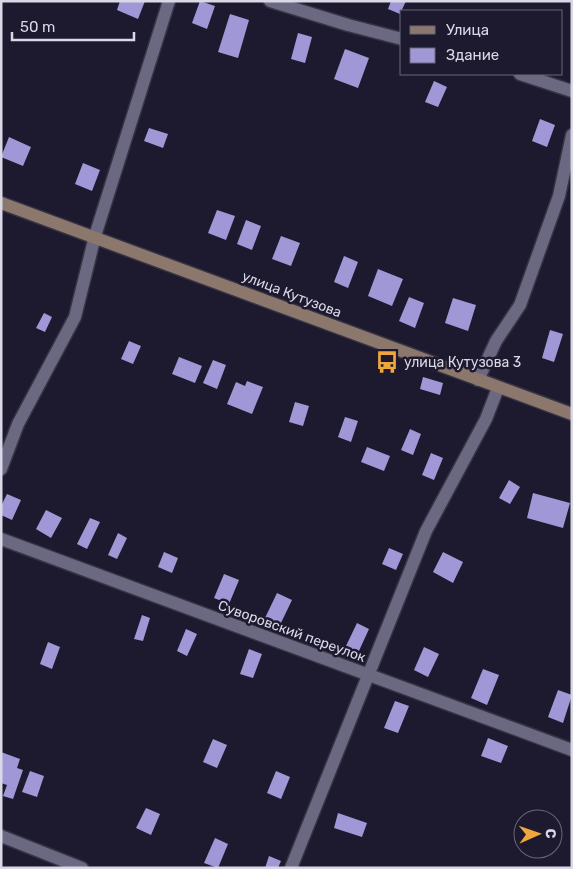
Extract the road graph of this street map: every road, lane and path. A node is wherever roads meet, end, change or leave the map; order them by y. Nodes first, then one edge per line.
1 (169, 1) edge
2 (270, 1) edge
3 (400, 38) edge
4 (523, 75) edge
5 (572, 91) edge
6 (572, 136) edge
7 (1, 203) edge
8 (95, 236) junction
9 (478, 380) junction
10 (498, 388) junction
11 (572, 414) edge
12 (1, 468) edge
13 (1, 540) edge
14 (369, 675) junction
15 (572, 750) edge
16 (1, 836) edge
17 (82, 868) edge
18 (292, 868) edge

1 - 8 street
2 - 3 street
4 - 5 street
6 - 9 street
7 - 8 street, улица Кутузова
8 - 9 street, улица Кутузова
8 - 12 street
9 - 10 street, улица Кутузова
10 - 11 street, улица Кутузова
10 - 14 street
13 - 14 street, Суворовский переулок
14 - 15 street, Суворовский переулок
14 - 18 street
16 - 17 street

